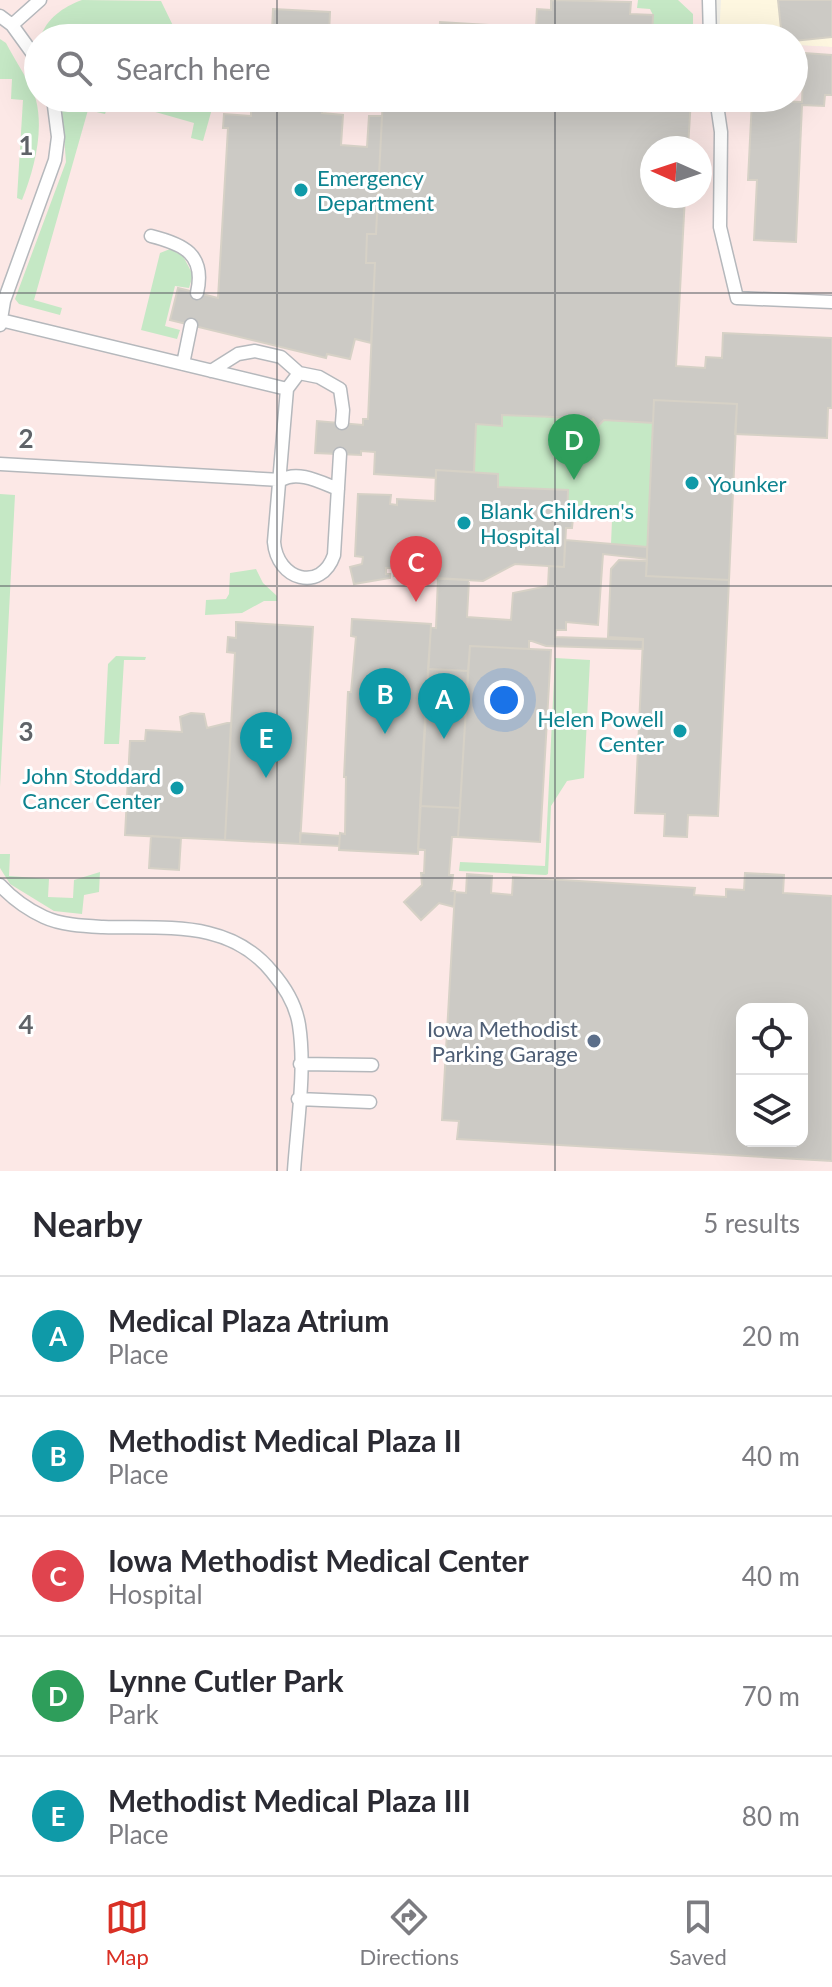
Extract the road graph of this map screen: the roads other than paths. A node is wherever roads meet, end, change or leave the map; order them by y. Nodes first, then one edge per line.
1 (40, 0) edge
2 (709, 0) edge
3 (0, 16) edge
4 (710, 24) edge
5 (12, 25) junction
6 (24, 42) edge
7 (55, 112) edge
8 (718, 112) edge
9 (151, 236) dead end
10 (197, 293) dead end
11 (832, 302) edge
12 (0, 322) edge
13 (191, 325) dead end
14 (183, 364) junction
15 (211, 371) junction
16 (299, 373) junction
17 (287, 389) junction
18 (342, 423) dead end
19 (340, 454) dead end
20 (0, 464) edge
21 (281, 480) junction
22 (338, 489) junction
23 (0, 885) edge
24 (300, 1064) junction
25 (372, 1065) dead end
26 (298, 1099) junction
27 (370, 1102) dead end
28 (294, 1171) edge

1 - 5 lane
2 - 4 lane
3 - 5 lane
5 - 6 lane
7 - 12 lane
8 - 11 lane
9 - 10 lane
12 - 14 lane
13 - 14 lane
14 - 15 lane
15 - 16 lane
15 - 17 lane
16 - 17 lane
16 - 18 lane
17 - 21 lane
19 - 22 lane
20 - 21 lane
21 - 22 lane
21 - 22 lane
23 - 24 lane
24 - 25 lane
24 - 26 lane
26 - 27 lane
26 - 28 lane

